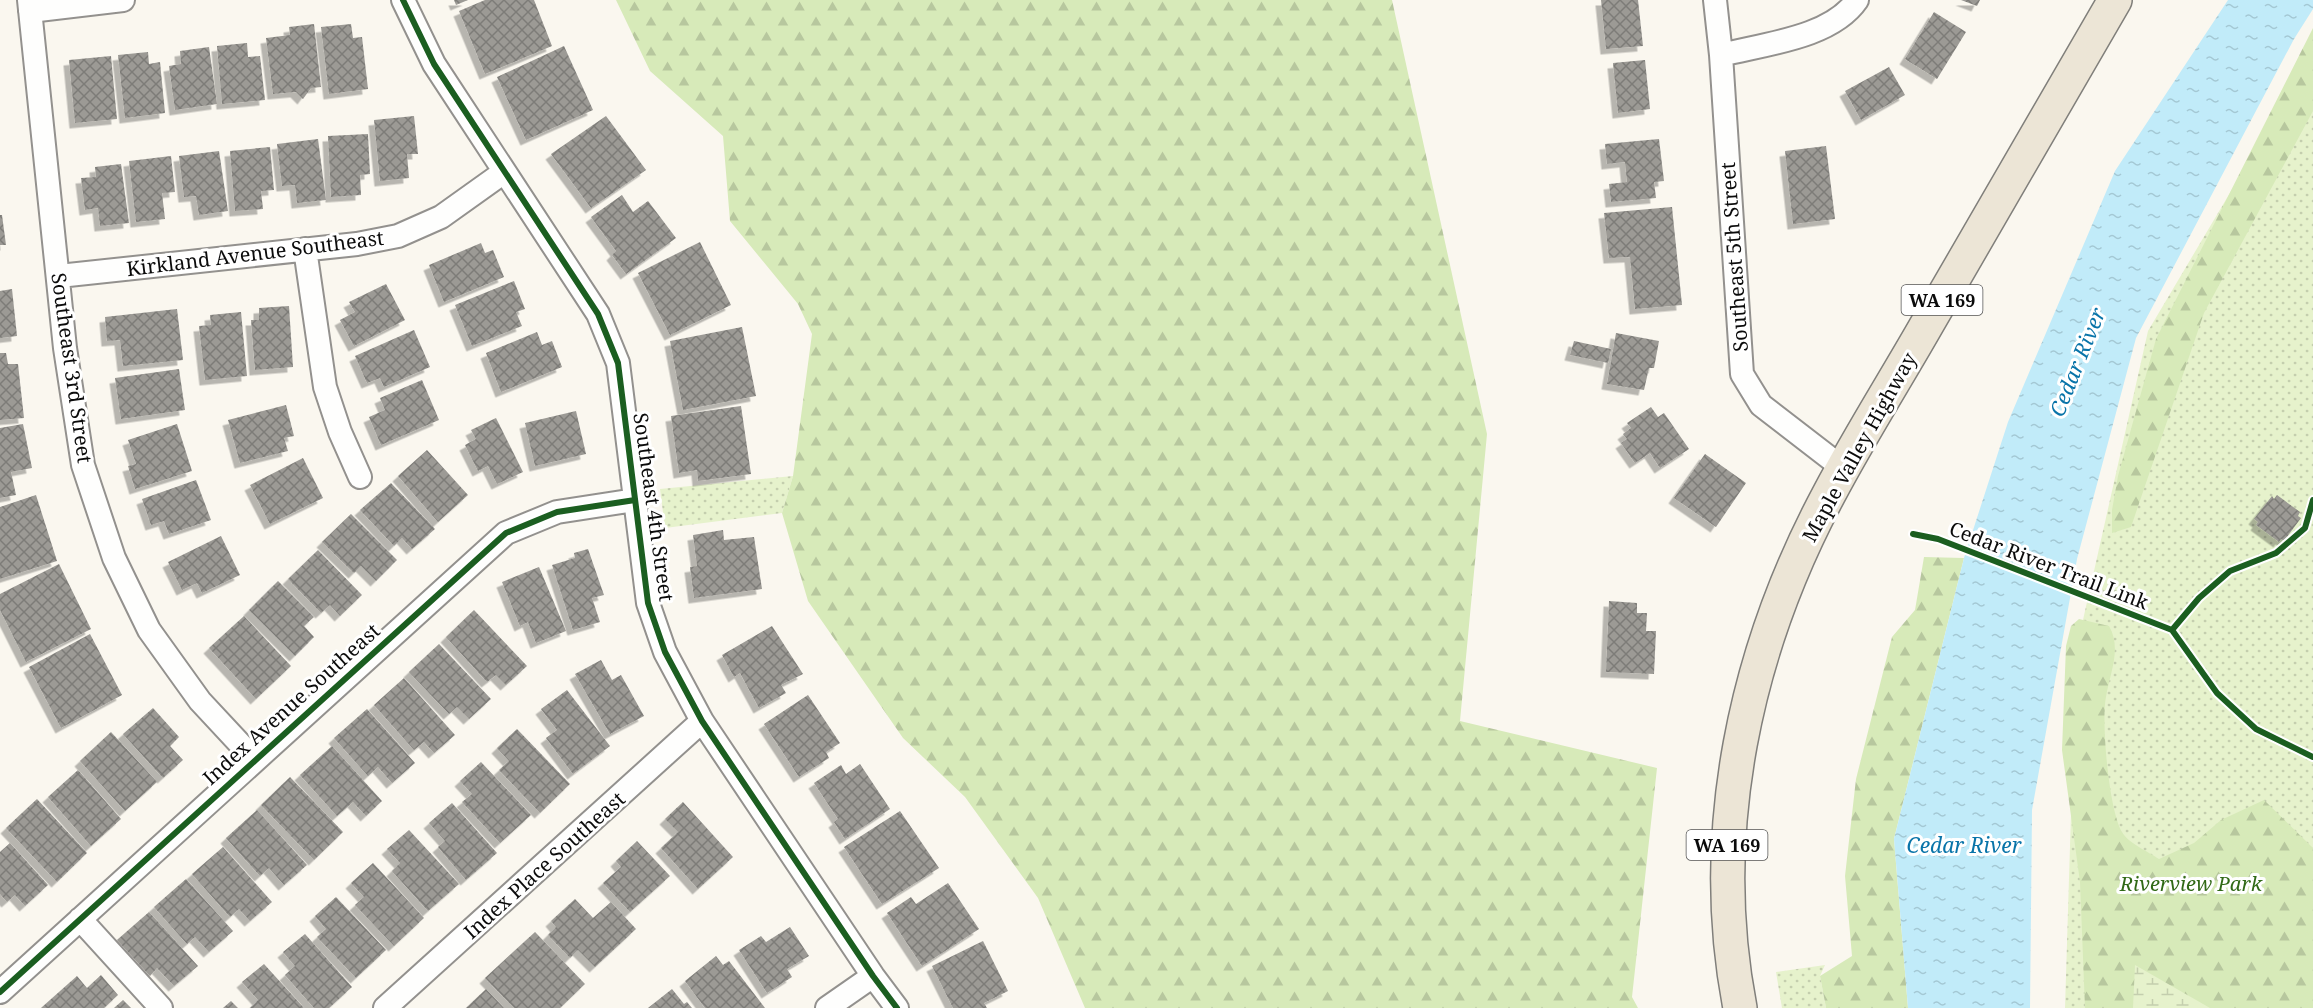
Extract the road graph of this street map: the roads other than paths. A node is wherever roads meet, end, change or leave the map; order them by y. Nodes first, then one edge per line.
1 (123, 0) edge
2 (403, 0) edge
3 (1715, 0) edge
4 (1857, 0) edge
5 (2115, 0) edge
6 (29, 6) edge
7 (1721, 55) junction
8 (504, 172) junction
9 (305, 249) junction
10 (59, 276) junction
11 (1844, 469) junction
12 (360, 477) dead end
13 (635, 500) junction
14 (702, 721) junction
15 (254, 759) junction
16 (80, 919) junction
17 (873, 976) junction
18 (0, 992) edge
19 (161, 1008) edge
20 (385, 1008) edge
21 (827, 1008) edge
22 (897, 1008) edge
23 (1740, 1008) edge

1 - 6 street
2 - 8 street, Southeast 4th Street
3 - 7 street, Southeast 5th Street
4 - 7 street
5 - 11 main road, Maple Valley Highway / WA 169
6 - 10 street, Southeast 3rd Street
7 - 11 street, Southeast 5th Street
8 - 9 street, Kirkland Avenue Southeast
8 - 13 street, Southeast 4th Street
9 - 10 street, Kirkland Avenue Southeast
9 - 12 street
10 - 15 street, Southeast 3rd Street
11 - 23 main road, Maple Valley Highway / WA 169
13 - 14 street, Southeast 4th Street
13 - 15 street, Index Avenue Southeast
14 - 17 street, Southeast 4th Street
14 - 20 street, Index Place Southeast
15 - 16 street, Index Avenue Southeast
16 - 18 street, Index Avenue Southeast
16 - 19 street
17 - 21 street
17 - 22 street, Southeast 4th Street

